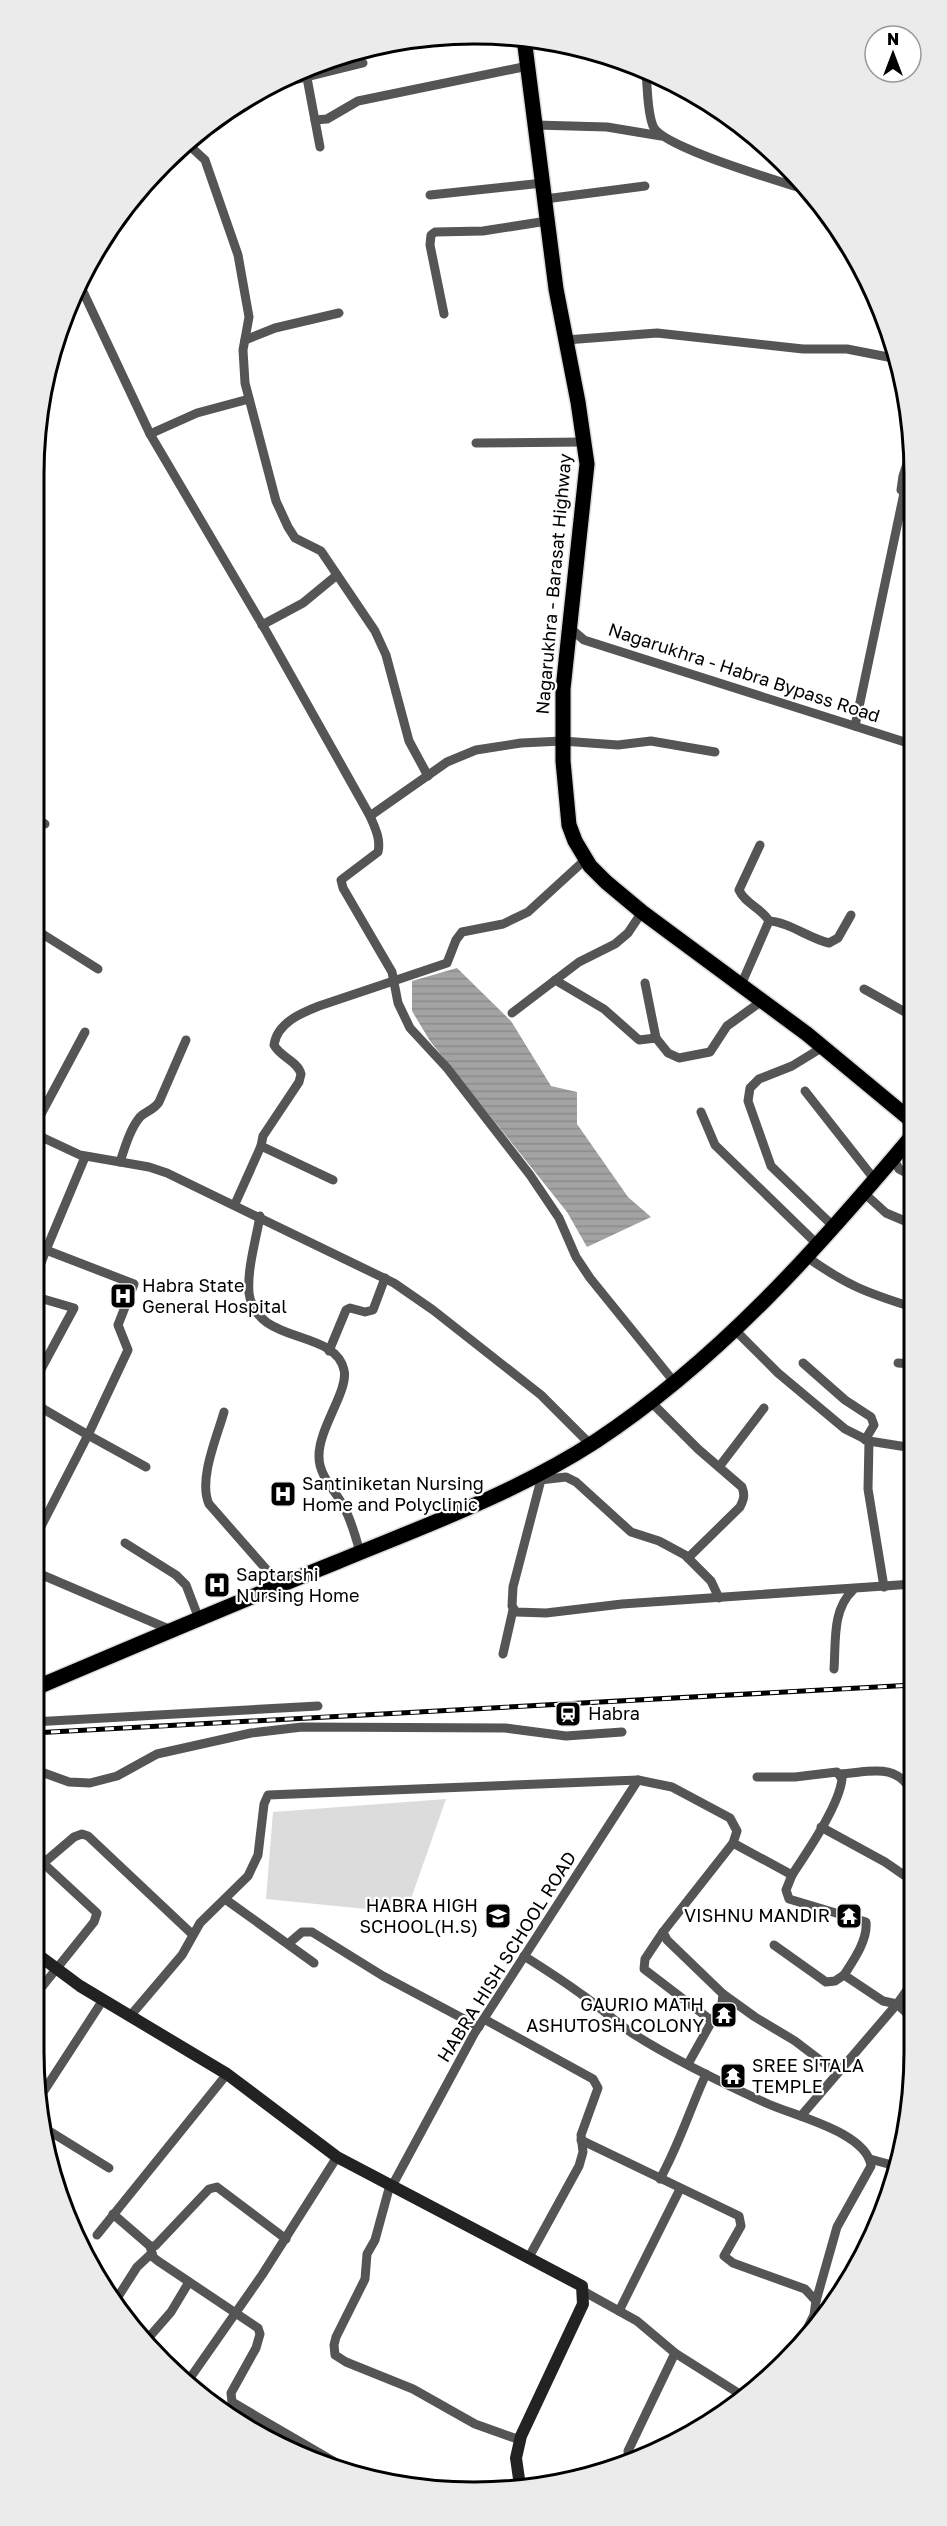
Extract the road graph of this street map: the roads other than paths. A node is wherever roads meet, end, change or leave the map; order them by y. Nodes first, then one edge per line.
1 (525, 46) edge
2 (363, 63) dead end
3 (528, 66) junction
4 (307, 78) junction
5 (302, 79) edge
6 (647, 80) edge
7 (315, 120) junction
8 (535, 125) junction
9 (663, 137) junction
10 (320, 147) dead end
11 (192, 148) edge
12 (543, 183) junction
13 (793, 185) edge
14 (645, 186) dead end
15 (430, 195) dead end
16 (545, 199) junction
17 (548, 221) junction
18 (84, 292) edge
19 (339, 313) dead end
20 (444, 314) dead end
21 (245, 340) junction
22 (566, 340) junction
23 (887, 357) edge
24 (249, 399) junction
25 (150, 434) junction
26 (584, 442) junction
27 (476, 443) dead end
28 (904, 475) edge
29 (904, 492) edge
30 (904, 507) edge
31 (337, 575) junction
32 (262, 625) junction
33 (569, 635) junction
34 (584, 640) junction
35 (855, 726) junction
36 (562, 741) junction
37 (904, 742) edge
38 (715, 752) dead end
39 (428, 776) junction
40 (370, 816) junction
41 (760, 845) dead end
42 (586, 860) junction
43 (642, 912) junction
44 (851, 915) dead end
45 (769, 921) junction
46 (44, 935) edge
47 (98, 969) dead end
48 (394, 980) junction
49 (555, 980) junction
50 (645, 983) dead end
51 (741, 985) junction
52 (864, 989) dead end
53 (762, 1000) junction
54 (904, 1012) edge
55 (512, 1013) dead end
56 (85, 1032) dead end
57 (656, 1038) junction
58 (186, 1040) dead end
59 (822, 1047) junction
60 (805, 1091) dead end
61 (44, 1110) edge
62 (701, 1112) dead end
63 (904, 1114) edge
64 (44, 1136) edge
65 (904, 1145) edge
66 (261, 1146) junction
67 (85, 1157) junction
68 (893, 1158) junction
69 (120, 1162) junction
70 (904, 1172) edge
71 (333, 1180) dead end
72 (875, 1180) junction
73 (864, 1193) junction
74 (235, 1204) junction
75 (260, 1216) junction
76 (904, 1221) edge
77 (834, 1227) junction
78 (818, 1245) junction
79 (46, 1250) junction
80 (44, 1255) edge
81 (807, 1257) junction
82 (385, 1278) junction
83 (44, 1299) edge
84 (904, 1304) edge
85 (734, 1329) junction
86 (330, 1351) junction
87 (803, 1363) dead end
88 (898, 1363) dead end
89 (904, 1363) edge
90 (44, 1364) edge
91 (675, 1383) junction
92 (651, 1402) junction
93 (764, 1407) dead end
94 (44, 1409) edge
95 (224, 1412) dead end
96 (88, 1435) junction
97 (867, 1440) junction
98 (591, 1444) junction
99 (904, 1446) edge
100 (146, 1467) dead end
101 (719, 1467) junction
102 (542, 1476) junction
103 (44, 1521) edge
104 (125, 1543) dead end
105 (360, 1552) junction
106 (688, 1558) junction
107 (44, 1576) edge
108 (280, 1585) junction
109 (904, 1585) edge
110 (884, 1587) junction
111 (853, 1590) junction
112 (720, 1598) junction
113 (513, 1610) junction
114 (199, 1619) junction
115 (172, 1630) junction
116 (503, 1654) dead end
117 (834, 1669) dead end
118 (44, 1684) edge
119 (318, 1706) dead end
120 (44, 1721) edge
121 (622, 1732) dead end
122 (44, 1773) edge
123 (840, 1774) junction
124 (757, 1777) dead end
125 (638, 1780) junction
126 (904, 1780) edge
127 (821, 1827) junction
128 (733, 1843) junction
129 (44, 1862) edge
130 (44, 1864) edge
131 (792, 1875) junction
132 (904, 1875) edge
133 (225, 1899) junction
134 (663, 1932) junction
135 (192, 1934) junction
136 (288, 1944) junction
137 (774, 1945) dead end
138 (524, 1956) junction
139 (44, 1960) edge
140 (314, 1964) dead end
141 (55, 1968) junction
142 (844, 1975) junction
143 (44, 1983) edge
144 (723, 1994) junction
145 (904, 1994) edge
146 (103, 2000) junction
147 (897, 2004) junction
148 (904, 2011) edge
149 (131, 2016) junction
150 (712, 2021) junction
151 (481, 2023) junction
152 (688, 2064) junction
153 (837, 2073) junction
154 (227, 2074) junction
155 (706, 2074) junction
156 (45, 2089) edge
157 (801, 2116) junction
158 (51, 2132) edge
159 (581, 2140) junction
160 (337, 2157) junction
161 (870, 2159) junction
162 (889, 2164) edge
163 (109, 2168) dead end
164 (660, 2179) junction
165 (391, 2185) junction
166 (680, 2189) junction
167 (113, 2214) junction
168 (97, 2235) dead end
169 (286, 2239) junction
170 (151, 2249) junction
171 (528, 2257) junction
172 (189, 2282) junction
173 (584, 2291) junction
174 (119, 2296) edge
175 (816, 2301) junction
176 (619, 2311) junction
177 (235, 2312) junction
178 (814, 2316) edge
179 (150, 2336) edge
180 (675, 2353) junction
181 (191, 2377) edge
182 (737, 2392) edge
183 (291, 2437) junction
184 (288, 2440) edge
185 (520, 2440) junction
186 (628, 2454) edge
187 (323, 2455) edge
188 (519, 2480) edge

1 - 3 main road, Nagarukhra - Barasat Highway
2 - 4 street
3 - 7 street
3 - 8 main road, Nagarukhra - Barasat Highway
4 - 5 street
4 - 7 street
6 - 9 street
7 - 10 street
8 - 9 street
8 - 12 main road, Nagarukhra - Barasat Highway
9 - 13 street
11 - 21 street
12 - 15 street
12 - 16 main road, Nagarukhra - Barasat Highway
14 - 16 street
16 - 17 main road, Nagarukhra - Barasat Highway
17 - 20 street
17 - 22 main road, Nagarukhra - Barasat Highway
18 - 25 street
19 - 21 street
21 - 24 street
22 - 23 street
22 - 26 main road, Nagarukhra - Barasat Highway
24 - 25 street
24 - 31 street
25 - 32 street
26 - 27 street
26 - 33 main road, Nagarukhra - Barasat Highway
28 - 29 street
30 - 35 street
31 - 32 street
31 - 39 street
32 - 40 street
33 - 34 street
33 - 34 street, Nagarukhra - Habra Bypass Road
33 - 36 main road, Nagarukhra - Barasat Highway
34 - 35 street, Nagarukhra - Habra Bypass Road
35 - 37 street, Nagarukhra - Habra Bypass Road
36 - 38 street
36 - 39 street
36 - 42 main road, Nagarukhra - Barasat Highway
39 - 40 street
40 - 48 street
41 - 45 street
42 - 43 main road, Nagarukhra - Barasat Highway
42 - 48 street
43 - 49 street
43 - 51 main road, Nagarukhra - Barasat Highway
44 - 45 street
45 - 51 street
46 - 47 street
48 - 66 street
48 - 91 street
49 - 55 street
49 - 57 street
50 - 57 street
51 - 53 main road, Nagarukhra - Barasat Highway
52 - 54 street
53 - 57 street
53 - 59 main road, Nagarukhra - Barasat Highway
56 - 61 street
58 - 69 street
59 - 63 main road, Nagarukhra - Barasat Highway
59 - 77 street
60 - 72 street
62 - 78 street
64 - 67 street
65 - 68 main road
66 - 71 street
66 - 74 street
67 - 69 street
67 - 79 street
68 - 70 street
68 - 72 main road
69 - 74 street
72 - 73 main road
73 - 76 street
73 - 77 main road
74 - 75 street
75 - 82 street
75 - 86 street
77 - 78 main road
78 - 81 main road
79 - 80 street
79 - 96 street
81 - 84 street
81 - 85 main road
82 - 86 street
82 - 98 street
83 - 90 street
85 - 91 main road
85 - 97 street
86 - 105 street
87 - 97 street
88 - 89 street
91 - 92 main road
92 - 98 main road
92 - 101 street
93 - 101 street
94 - 96 street
95 - 108 street
96 - 100 street
96 - 103 street
97 - 99 street
97 - 110 street
98 - 102 main road
101 - 106 street
102 - 105 main road
102 - 106 street
102 - 113 street
104 - 114 street
105 - 108 main road
106 - 112 street
107 - 115 street
108 - 114 main road
109 - 110 street
110 - 111 street
111 - 112 street
111 - 117 street
112 - 113 street
113 - 116 street
114 - 115 main road
115 - 118 main road
119 - 120 street
121 - 122 street
123 - 124 street
123 - 126 street
123 - 127 street
125 - 128 street
125 - 133 street
125 - 138 street, HABRA HISH SCHOOL ROAD
127 - 131 street
127 - 132 street
128 - 131 street
128 - 134 street
129 - 135 street
130 - 141 street
131 - 142 street
133 - 135 street
133 - 136 street
134 - 144 street
134 - 150 street
135 - 149 street
136 - 140 street
136 - 151 street
137 - 142 street
138 - 151 street, HABRA HISH SCHOOL ROAD
138 - 152 street
139 - 141 main road
141 - 143 street
141 - 146 main road
142 - 147 street
144 - 150 street
144 - 153 street
145 - 147 street
146 - 149 main road
146 - 156 street
147 - 148 street
147 - 153 street
149 - 154 main road
150 - 152 street
151 - 159 street
151 - 165 street, HABRA HISH SCHOOL ROAD
152 - 155 street
153 - 157 street
154 - 160 main road
154 - 167 street
155 - 157 street
155 - 164 street
157 - 161 street
158 - 163 street
159 - 164 street
159 - 171 street
160 - 165 main road
160 - 169 street
161 - 162 street
161 - 175 street
164 - 166 street
165 - 171 main road
165 - 185 street, HABRA HISH SCHOOL ROAD
166 - 175 street
166 - 176 street
167 - 168 street
167 - 170 street
169 - 170 street
169 - 177 street
170 - 172 street
170 - 174 street
171 - 173 main road
172 - 177 street
172 - 179 street
173 - 176 street
173 - 185 main road
175 - 178 street
176 - 180 street
177 - 181 street
177 - 183 street
180 - 182 street
180 - 186 street
183 - 184 street
183 - 187 street
185 - 188 main road

